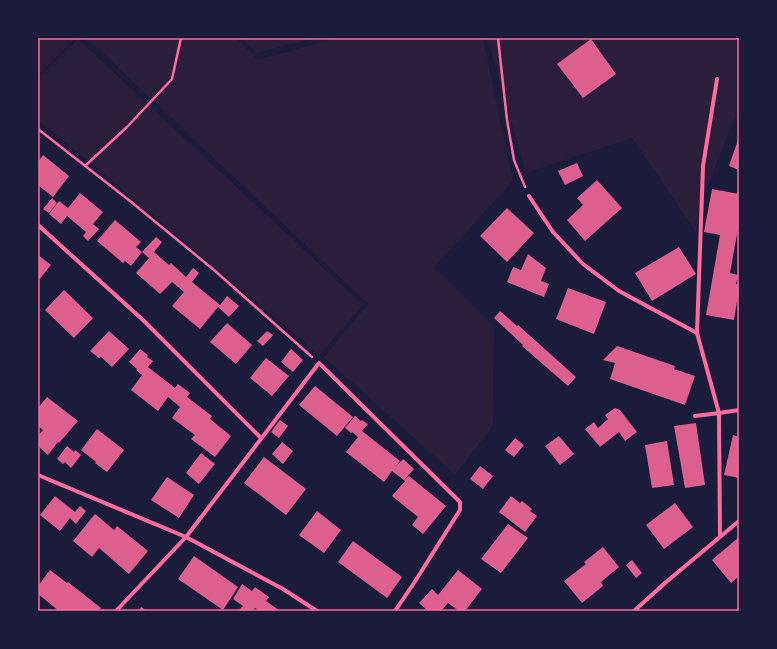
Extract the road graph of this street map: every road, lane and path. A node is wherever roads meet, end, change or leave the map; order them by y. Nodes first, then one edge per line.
1 (181, 38) edge
2 (498, 38) edge
3 (716, 79) dead end
4 (38, 129) edge
5 (85, 166) junction
6 (529, 196) joint
7 (38, 226) edge
8 (697, 333) junction
9 (320, 364) junction
10 (739, 410) edge
11 (719, 413) junction
12 (694, 416) dead end
13 (261, 438) junction
14 (38, 475) edge
15 (739, 521) edge
16 (186, 537) junction
17 (720, 537) junction
18 (116, 611) edge
19 (316, 611) edge
20 (395, 611) edge
21 (634, 611) edge

1 - 5 path
2 - 6 path
3 - 8 street
4 - 5 path
5 - 9 path
6 - 8 street
7 - 13 street
8 - 11 street
9 - 13 street
9 - 20 street
10 - 11 street
11 - 12 street
11 - 17 street
13 - 16 street
14 - 16 street
15 - 17 street
16 - 18 street
16 - 19 street
17 - 21 street

